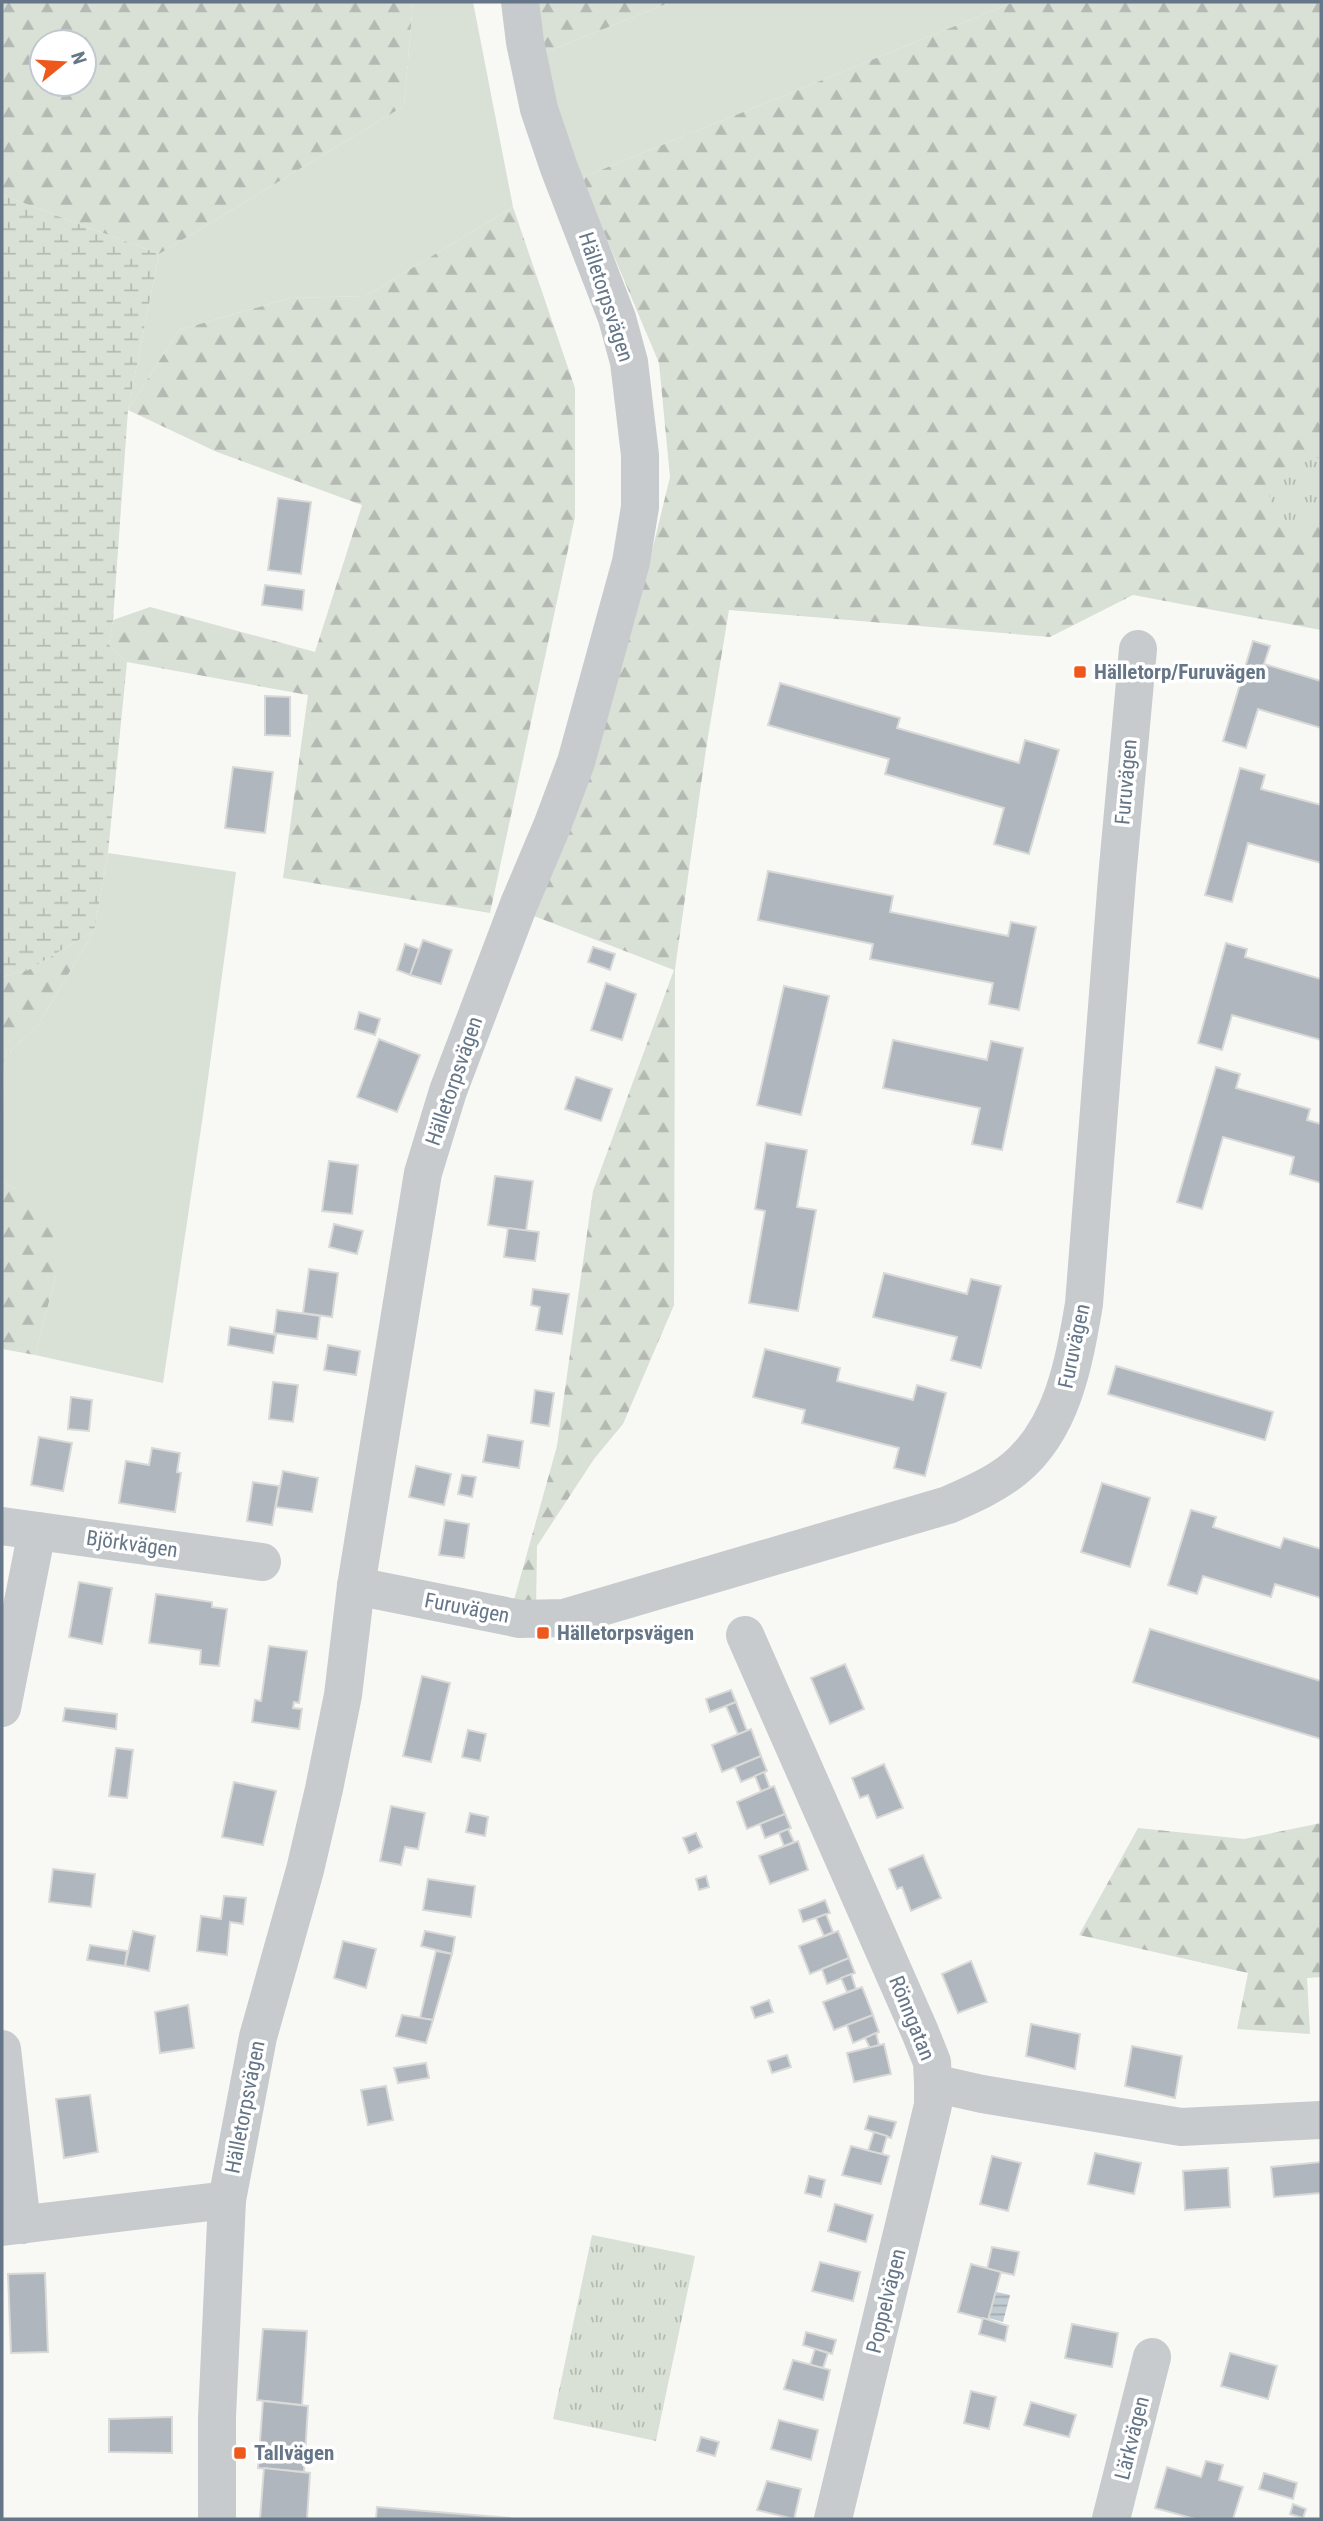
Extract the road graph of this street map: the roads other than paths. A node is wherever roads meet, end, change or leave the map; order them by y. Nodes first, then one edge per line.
1 (520, 2) edge
2 (1138, 649) dead end
3 (19, 1529) edge
4 (262, 1562) dead end
5 (356, 1586) junction
6 (746, 1635) dead end
7 (2, 1708) edge
8 (2, 2049) edge
9 (933, 2082) junction
10 (1321, 2120) edge
11 (228, 2200) junction
12 (12, 2226) edge
13 (1152, 2357) dead end
14 (217, 2519) edge
15 (833, 2519) edge
16 (1111, 2519) edge

1 - 5 street, Hälletorpsvägen
2 - 5 street, Furuvägen
3 - 4 street, Björkvägen
3 - 7 street
5 - 11 street, Hälletorpsvägen
6 - 9 street, Rönngatan
8 - 12 street
9 - 10 street, Rönngatan
9 - 15 street, Poppelvägen
11 - 12 street
11 - 14 street, Hälletorpsvägen
13 - 16 street, Lärkvägen

